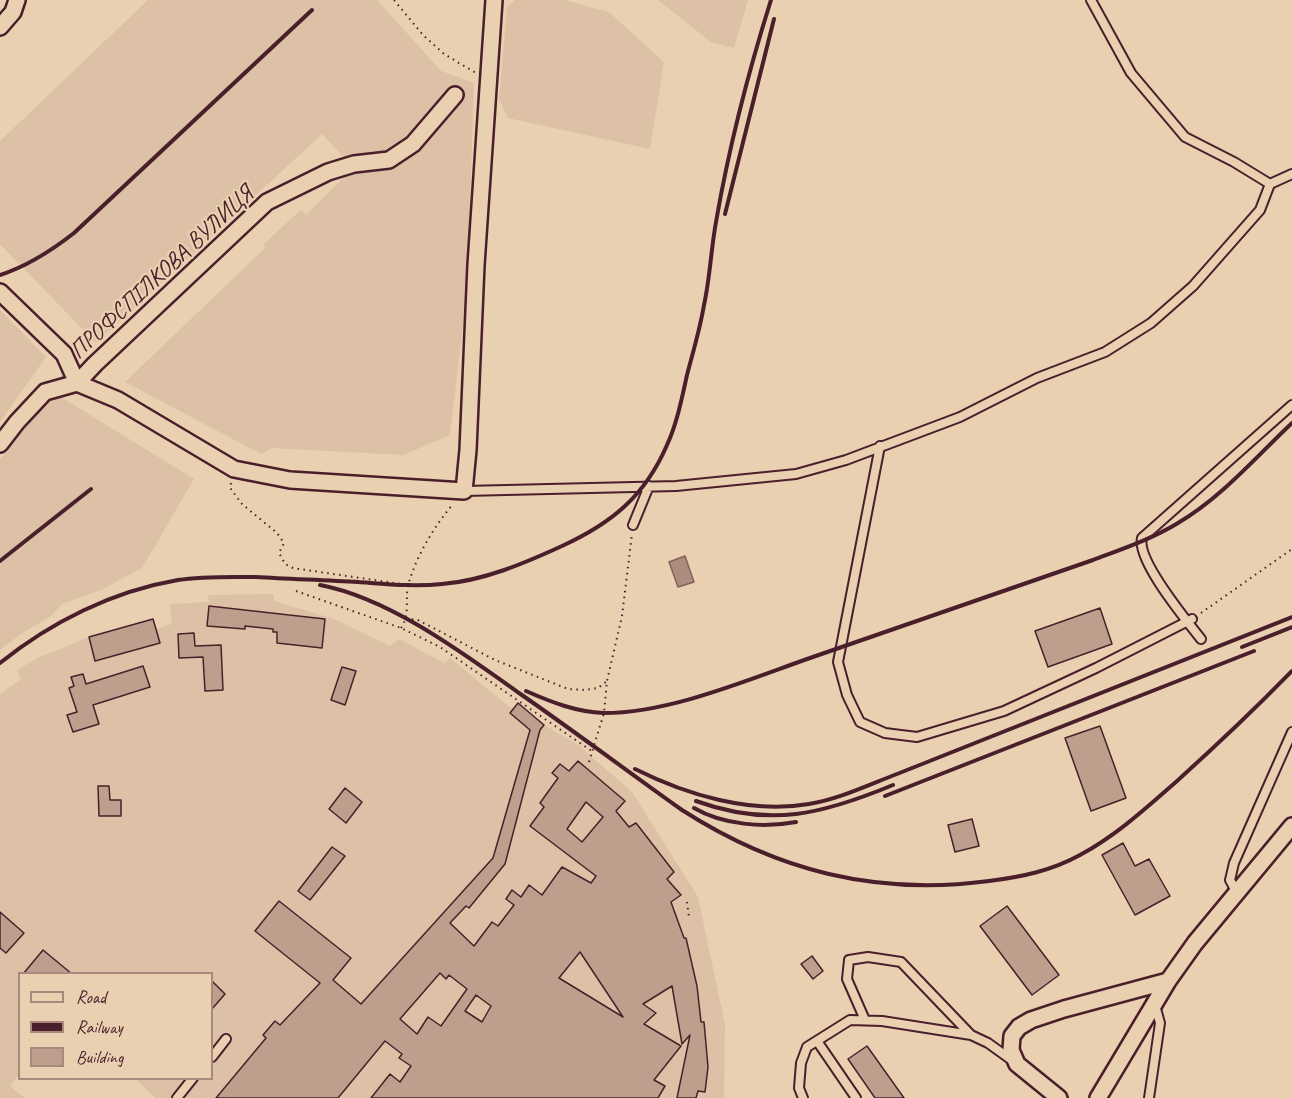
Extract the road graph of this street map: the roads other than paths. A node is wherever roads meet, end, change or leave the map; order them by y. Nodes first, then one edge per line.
1 (17, 0) edge
2 (494, 0) edge
3 (1091, 0) edge
4 (0, 27) edge
5 (455, 95) dead end
6 (1292, 174) edge
7 (1270, 184) junction
8 (0, 292) edge
9 (77, 384) junction
10 (1292, 405) edge
11 (0, 444) edge
12 (880, 446) junction
13 (649, 486) junction
14 (464, 491) junction
15 (633, 525) road end
16 (1189, 620) junction
17 (1201, 639) dead end
18 (1292, 732) edge
19 (1292, 826) edge
20 (1237, 893) junction
21 (1168, 981) junction
22 (1155, 1004) junction
23 (865, 1020) junction
24 (971, 1035) junction
25 (226, 1040) dead end
26 (817, 1041) junction
27 (213, 1056) edge
28 (1017, 1064) junction
29 (191, 1080) edge
30 (177, 1098) edge
31 (803, 1098) edge
32 (856, 1098) edge
33 (1059, 1098) edge
34 (1098, 1098) edge
35 (1149, 1098) edge

1 - 4 street
2 - 14 street
3 - 7 lane
5 - 9 street, ПРОФСПІЛКОВА ВУЛИЦЯ
6 - 7 lane
7 - 12 lane
8 - 9 street
9 - 11 street, ПРОФСПІЛКОВА ВУЛИЦЯ
9 - 14 street
10 - 16 lane
12 - 13 lane
12 - 16 lane
13 - 14 lane
13 - 15 lane
16 - 17 lane
18 - 20 lane
19 - 20 street
20 - 21 street
21 - 22 street
21 - 28 street
22 - 34 street
22 - 35 lane
23 - 24 lane
23 - 24 lane
23 - 26 lane
24 - 28 lane
25 - 27 lane
26 - 31 lane
26 - 32 lane
28 - 33 street
29 - 30 lane

